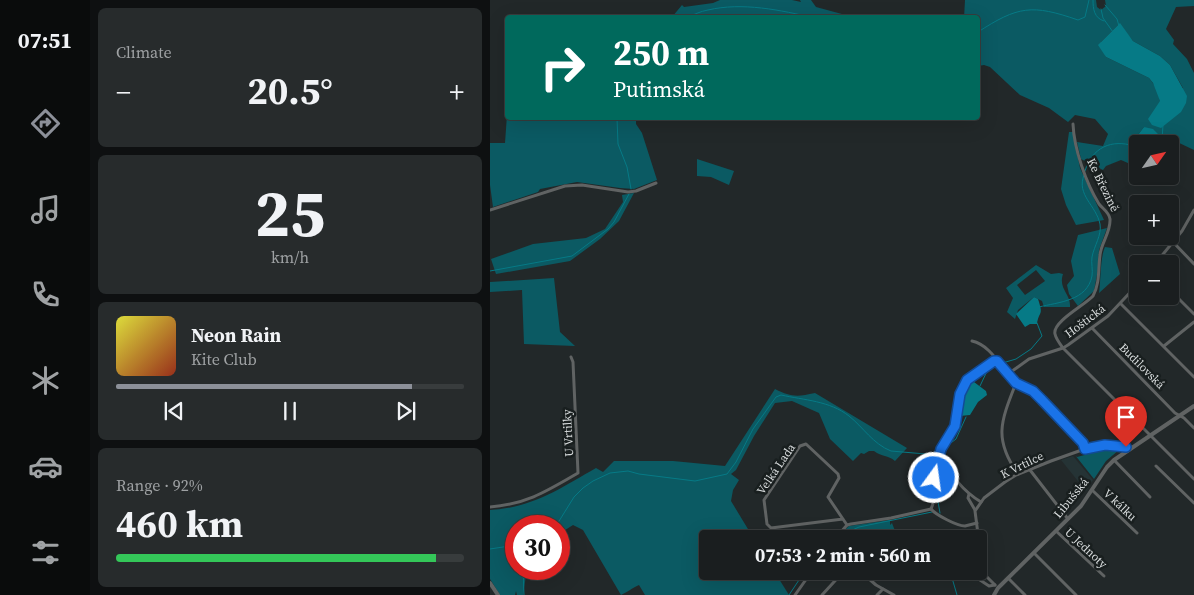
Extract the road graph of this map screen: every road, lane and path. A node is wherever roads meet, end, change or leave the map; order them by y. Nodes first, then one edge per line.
1 (1074, 124) dead end
2 (656, 183) dead end
3 (490, 210) edge
4 (1194, 210) edge
5 (1193, 216) edge
6 (1179, 234) edge
7 (1171, 245) edge
8 (1176, 245) edge
9 (1162, 255) edge
10 (1194, 264) edge
11 (1129, 295) edge
12 (1179, 299) edge
13 (1121, 304) junction
14 (1194, 314) edge
15 (1194, 322) edge
16 (1092, 328) junction
17 (972, 341) dead end
18 (1164, 346) junction
19 (1063, 348) junction
20 (572, 357) dead end
21 (999, 363) junction
22 (1008, 374) junction
23 (1194, 377) edge
24 (1016, 383) junction
25 (1194, 406) edge
26 (1180, 415) junction
27 (1194, 428) edge
28 (1150, 435) junction
29 (1132, 447) junction
30 (1085, 449) junction
31 (941, 451) junction
32 (1114, 460) junction
33 (1156, 466) dead end
34 (1030, 470) junction
35 (1018, 474) junction
36 (934, 478) junction
37 (956, 478) junction
38 (1194, 479) edge
39 (1092, 490) junction
40 (968, 494) junction
41 (1150, 497) dead end
42 (1192, 498) edge
43 (981, 502) junction
44 (1194, 503) edge
45 (490, 507) edge
46 (933, 511) junction
47 (975, 511) junction
48 (843, 519) junction
49 (1069, 519) junction
50 (977, 523) junction
51 (847, 525) junction
52 (843, 530) edge
53 (978, 530) edge
54 (1056, 532) junction
55 (1137, 533) dead end
56 (1034, 553) junction
57 (1104, 576) dead end
58 (987, 577) edge
59 (1008, 578) junction
60 (806, 580) edge
61 (836, 580) edge
62 (872, 580) edge
63 (980, 580) edge
64 (490, 583) edge
65 (996, 587) junction
66 (883, 589) junction
67 (498, 595) edge
68 (795, 595) edge
69 (822, 595) edge
70 (877, 595) edge
71 (894, 595) edge
72 (994, 595) edge
73 (1025, 595) edge
74 (1076, 595) edge

1 - 19 street, Ke Březině
2 - 3 street
4 - 5 street
5 - 6 street
7 - 9 street
8 - 10 street
11 - 13 street, Hoštická
12 - 14 street
13 - 16 street, Hoštická
13 - 18 street
15 - 18 street
16 - 19 street, Hoštická
16 - 26 street, Budilovská
17 - 21 street
18 - 23 street
19 - 22 street, Hoštická
19 - 28 street
20 - 45 street, U Vrtilky
21 - 22 street
21 - 31 street
22 - 24 street
24 - 30 street
24 - 35 street
25 - 26 street, Libušská
26 - 27 street, Budilovská
26 - 28 street, Libušská
28 - 29 street, Libušská
28 - 38 street
29 - 30 street, K Vrtilce
29 - 32 street, Libušská
30 - 34 street, K Vrtilce
31 - 36 street
31 - 37 street
32 - 39 street, Libušská
32 - 41 street
33 - 42 street
34 - 35 street, K Vrtilce
34 - 49 street
35 - 43 street, K Vrtilce
36 - 37 street
36 - 46 street
37 - 40 street
39 - 49 street, Libušská
39 - 55 street, V kálku
40 - 43 street
40 - 47 street
42 - 44 street
43 - 47 street, K Vrtilce
46 - 50 street
46 - 51 street
47 - 50 street
48 - 48 street, Velká Lada
48 - 51 street, Velká Lada
49 - 54 street, Libušská
50 - 53 street
51 - 52 street
54 - 56 street, Libušská
54 - 57 street, U Jednoty
56 - 59 street, Libušská
56 - 74 street
58 - 65 street
59 - 65 street, Libušská
59 - 73 street
60 - 68 street
61 - 69 street
62 - 66 street
63 - 65 street
64 - 67 street
65 - 72 street, Libušská
66 - 70 street
66 - 71 street

